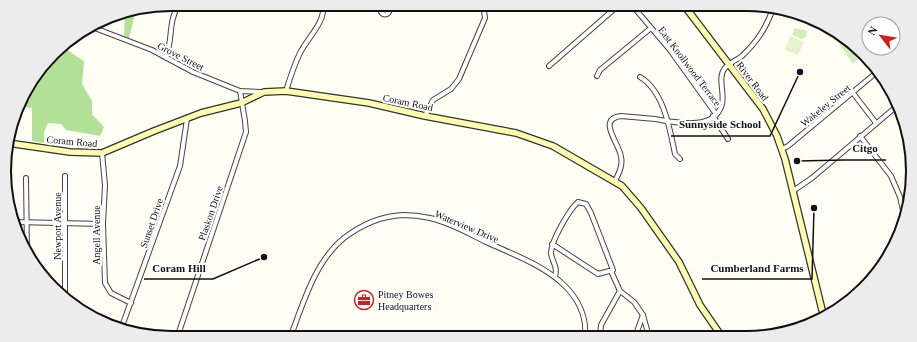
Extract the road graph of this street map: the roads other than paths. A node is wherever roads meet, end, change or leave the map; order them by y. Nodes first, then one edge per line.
1 (174, 11) edge
2 (324, 11) edge
3 (484, 11) edge
4 (612, 11) edge
5 (637, 11) edge
6 (687, 11) edge
7 (771, 13) edge
8 (651, 28) junction
9 (98, 29) edge
10 (166, 58) junction
11 (729, 64) junction
12 (549, 66) dead end
13 (874, 75) edge
14 (597, 76) dead end
15 (640, 77) dead end
16 (240, 91) junction
17 (286, 91) junction
18 (264, 92) junction
19 (853, 94) junction
20 (241, 102) junction
21 (894, 109) edge
22 (714, 115) junction
23 (425, 116) junction
24 (187, 119) junction
25 (668, 122) junction
26 (876, 123) junction
27 (860, 136) junction
28 (728, 139) dead end
29 (13, 144) edge
30 (782, 148) junction
31 (102, 153) junction
32 (680, 159) dead end
33 (65, 176) dead end
34 (26, 178) dead end
35 (615, 181) junction
36 (793, 191) junction
37 (902, 206) edge
38 (19, 222) edge
39 (26, 222) junction
40 (65, 223) junction
41 (103, 224) junction
42 (27, 239) edge
43 (552, 244) junction
44 (611, 271) junction
45 (555, 277) junction
46 (66, 291) edge
47 (620, 292) junction
48 (130, 303) junction
49 (822, 312) edge
50 (643, 315) junction
51 (123, 324) edge
52 (179, 331) edge
53 (293, 331) edge
54 (585, 331) edge
55 (600, 331) edge
56 (637, 331) edge
57 (647, 331) edge
58 (718, 331) edge

1 - 10 street
2 - 17 street
3 - 23 street
4 - 12 street
5 - 8 street, East Knollwood Terrace
6 - 11 street, River Road
7 - 11 street
8 - 14 street
8 - 22 street, East Knollwood Terrace
9 - 10 street, Grove Street
10 - 16 street, Grove Street
11 - 22 street
11 - 30 street, River Road
13 - 19 street, Wakeley Street
15 - 25 street
16 - 18 street, Grove Street
16 - 20 street, Plaskon Drive
17 - 18 street, Coram Road
17 - 23 street, Coram Road
18 - 20 street, Coram Road
19 - 26 street
19 - 30 street, Wakeley Street
20 - 24 street, Coram Road
20 - 52 street, Plaskon Drive
21 - 26 street
22 - 25 street
22 - 28 street, East Knollwood Terrace
23 - 35 street, Coram Road
24 - 31 street, Coram Road
24 - 48 street, Sunset Drive
25 - 32 street
25 - 35 street
26 - 27 street
27 - 36 street
27 - 37 street
29 - 31 street, Coram Road
30 - 36 street, River Road
31 - 41 street, Angell Avenue
33 - 40 street, Newport Avenue
34 - 39 street
35 - 58 street, Coram Road
36 - 49 street, River Road
38 - 39 street
39 - 40 street
39 - 42 street
40 - 41 street
40 - 46 street, Newport Avenue
41 - 48 street, Angell Avenue
43 - 44 street
43 - 44 street
43 - 45 street
44 - 47 street
45 - 53 street, Waterview Drive
45 - 54 street, Waterview Drive
47 - 50 street
47 - 55 street
48 - 51 street, Sunset Drive
50 - 56 street
50 - 57 street

